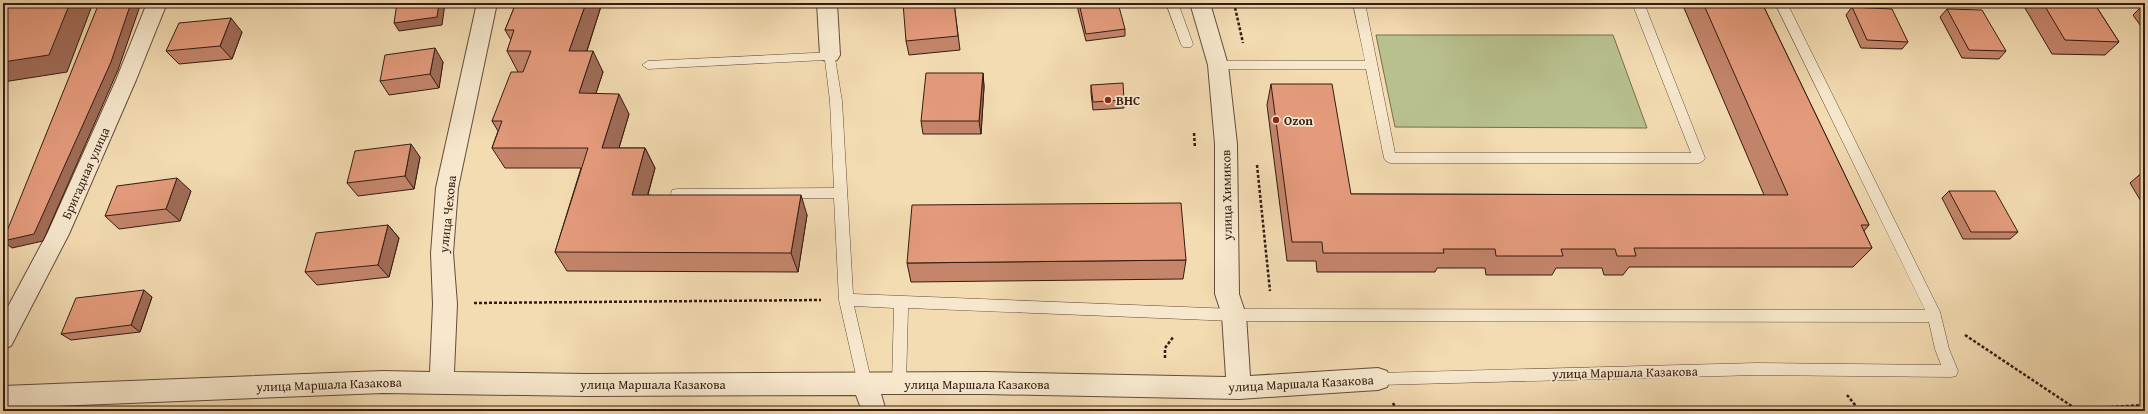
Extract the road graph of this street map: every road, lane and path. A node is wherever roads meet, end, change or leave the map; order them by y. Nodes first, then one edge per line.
1 (157, 3) edge
2 (487, 3) edge
3 (827, 3) edge
4 (1172, 3) edge
5 (1200, 3) edge
6 (1359, 3) edge
7 (1638, 3) edge
8 (1780, 3) edge
9 (1187, 44) dead end
10 (830, 54) junction
11 (648, 65) dead end
12 (1218, 65) junction
13 (1371, 65) junction
14 (840, 193) junction
15 (677, 194) edge
16 (846, 300) junction
17 (901, 302) junction
18 (445, 304) junction
19 (1234, 315) junction
20 (1935, 316) junction
21 (3, 339) edge
22 (1378, 379) joint
23 (442, 382) junction
24 (865, 384) junction
25 (899, 384) junction
26 (1239, 388) junction
27 (3, 397) edge
28 (2145, 405) edge
29 (2076, 409) junction
30 (874, 411) edge
31 (2036, 411) edge

1 - 21 street, Бригадная улица
2 - 18 street, улица Чехова
3 - 10 street
4 - 9 lane
5 - 12 street, улица Химиков
6 - 13 lane
7 - 13 lane
8 - 20 lane
10 - 11 lane
10 - 14 lane
12 - 13 lane
12 - 19 street, улица Химиков
14 - 15 lane
14 - 16 lane
16 - 17 lane
16 - 18 path
16 - 24 lane
17 - 19 lane
17 - 25 lane
18 - 23 street, улица Чехова
19 - 20 lane
19 - 26 street, улица Химиков
20 - 22 lane, улица Маршала Казакова
20 - 29 path
22 - 26 street, улица Маршала Казакова
23 - 24 street, улица Маршала Казакова
23 - 27 street, улица Маршала Казакова
24 - 25 street, улица Маршала Казакова
24 - 30 street
25 - 26 street, улица Маршала Казакова
28 - 29 path
29 - 31 path

